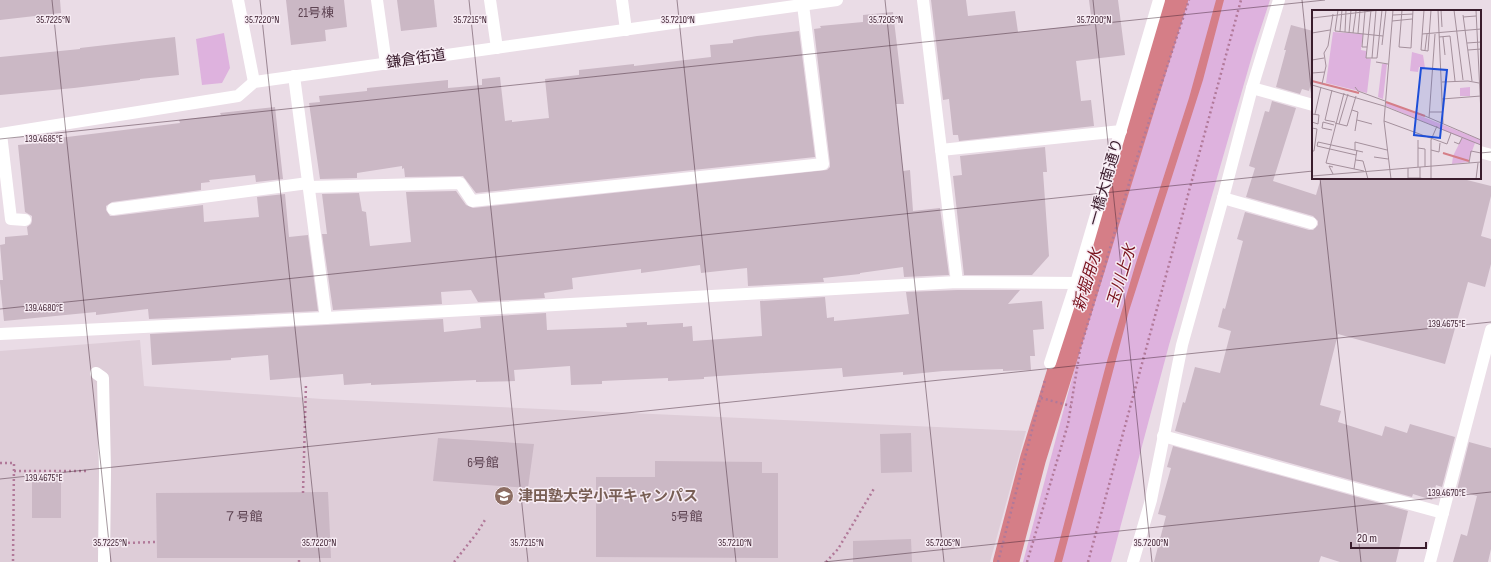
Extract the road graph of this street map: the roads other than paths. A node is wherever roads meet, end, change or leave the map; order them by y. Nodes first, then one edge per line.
1 (238, 0) edge
2 (377, 0) edge
3 (490, 0) edge
4 (622, 0) edge
5 (837, 0) edge
6 (923, 0) edge
7 (1159, 0) edge
8 (1279, 0) edge
9 (777, 4) edge
10 (803, 5) junction
11 (626, 30) junction
12 (497, 48) junction
13 (386, 64) junction
14 (294, 76) junction
15 (254, 82) junction
16 (1252, 88) junction
17 (1312, 106) edge
18 (1120, 132) junction
19 (0, 134) edge
20 (941, 150) junction
21 (1481, 152) edge
22 (1491, 155) edge
23 (309, 185) junction
24 (1223, 198) junction
25 (113, 209) dead end
26 (25, 220) dead end
27 (1311, 222) dead end
28 (957, 282) junction
29 (1076, 283) junction
30 (326, 318) junction
31 (1491, 330) edge
32 (0, 334) edge
33 (1050, 363) road end
34 (96, 373) dead end
35 (1163, 436) junction
36 (1443, 513) junction
37 (104, 562) edge
38 (1133, 562) edge
39 (1430, 562) edge

1 - 15 street
2 - 13 street
3 - 12 street
4 - 11 street
5 - 10 street, 鎌倉街道
6 - 20 street
7 - 18 street, 一橋大南通り
8 - 16 street
9 - 10 street, 鎌倉街道
9 - 11 street, 鎌倉街道
10 - 23 street
11 - 12 street, 鎌倉街道
12 - 13 street, 鎌倉街道
13 - 14 street, 鎌倉街道
14 - 15 street, 鎌倉街道
14 - 23 street
15 - 19 street
16 - 17 street
16 - 24 street
18 - 20 street
18 - 29 street, 一橋大南通り
19 - 26 street
20 - 28 street
21 - 22 street
23 - 25 street
23 - 30 street
24 - 27 street
24 - 35 street
28 - 29 street
28 - 30 street
29 - 33 street, 一橋大南通り
30 - 32 street
31 - 36 street
34 - 37 street
35 - 36 street
35 - 38 street
36 - 39 street

